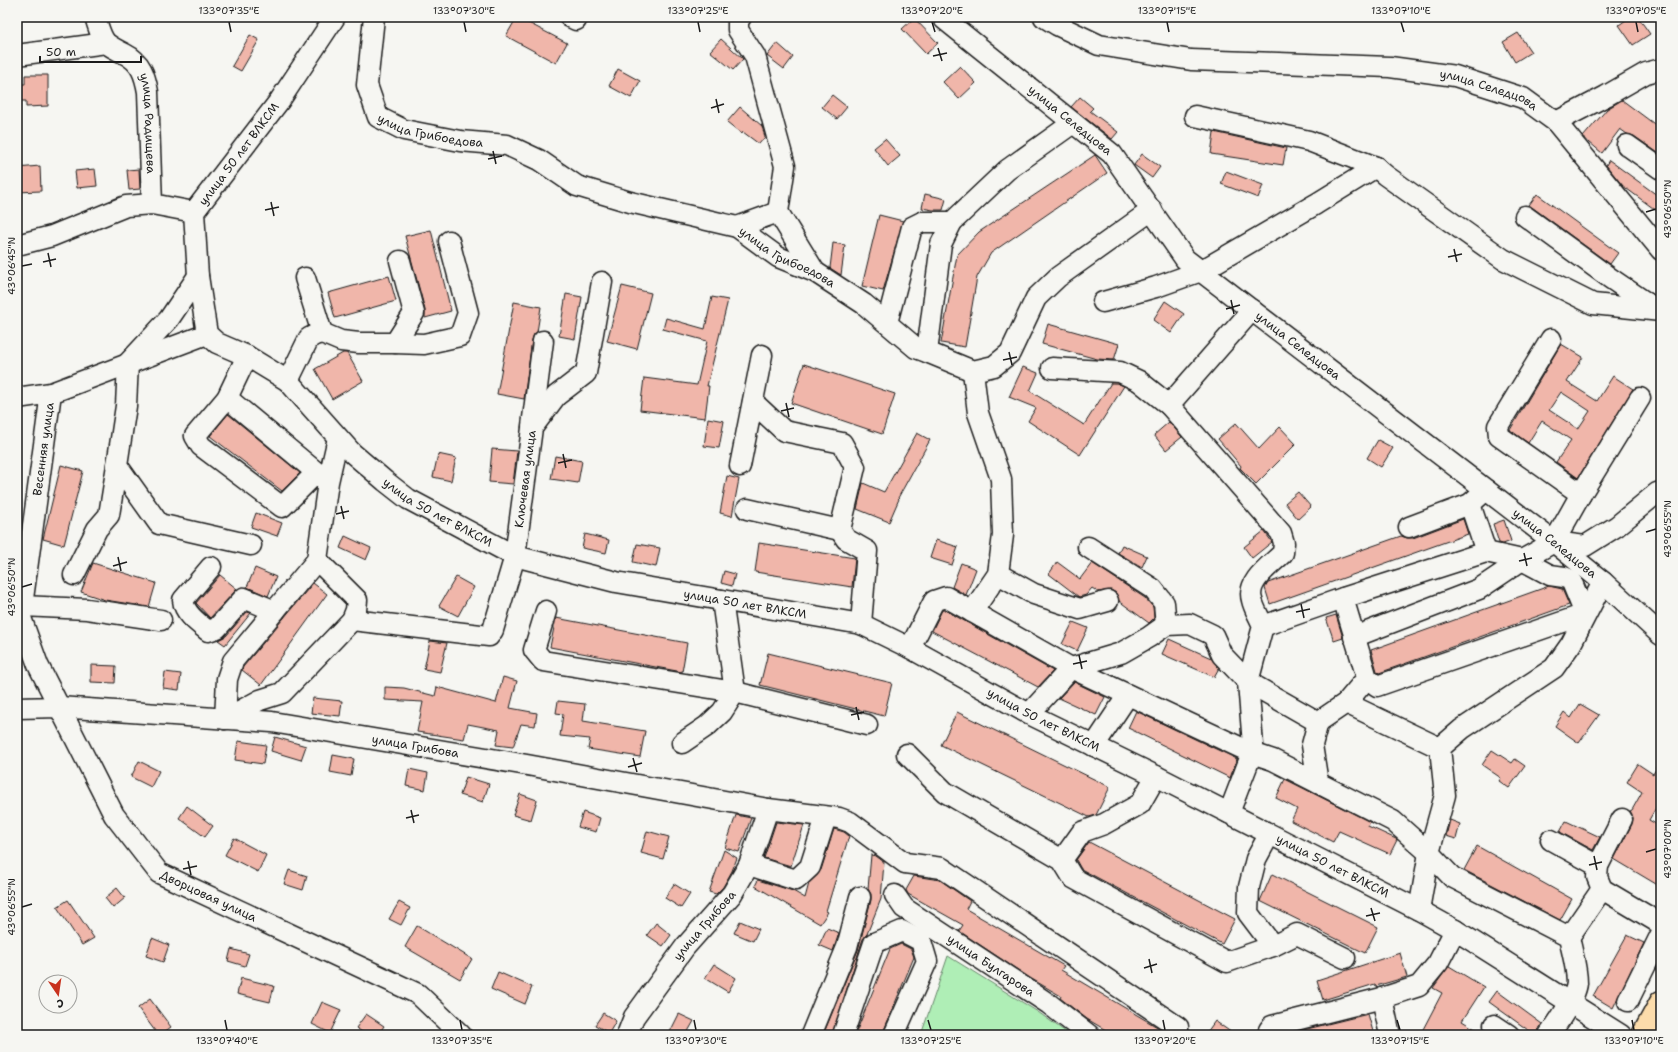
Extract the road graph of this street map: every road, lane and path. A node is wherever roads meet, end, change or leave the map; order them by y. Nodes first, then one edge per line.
1 (95, 17) edge
2 (335, 17) edge
3 (374, 17) edge
4 (741, 17) edge
5 (943, 17) edge
6 (1044, 17) edge
7 (106, 43) junction
8 (17, 55) edge
9 (1661, 69) edge
10 (1195, 116) dead end
11 (1556, 122) junction
12 (1073, 123) junction
13 (1627, 145) dead end
14 (1376, 167) junction
15 (1661, 169) edge
16 (152, 204) junction
17 (1152, 210) junction
18 (194, 212) junction
19 (778, 212) junction
20 (1525, 216) dead end
21 (952, 222) junction
22 (737, 227) junction
23 (449, 241) dead end
24 (17, 245) edge
25 (1661, 250) edge
26 (400, 261) dead end
27 (1201, 271) junction
28 (814, 272) junction
29 (198, 276) junction
30 (305, 278) dead end
31 (602, 282) dead end
32 (1104, 302) dead end
33 (1252, 310) junction
34 (1660, 311) edge
35 (887, 323) junction
36 (322, 333) junction
37 (207, 334) junction
38 (1551, 339) dead end
39 (544, 341) dead end
40 (395, 343) junction
41 (927, 352) junction
42 (762, 355) dead end
43 (247, 356) junction
44 (128, 363) junction
45 (1052, 368) dead end
46 (973, 371) junction
47 (288, 381) junction
48 (51, 393) junction
49 (17, 398) edge
50 (227, 398) junction
51 (1640, 398) dead end
52 (753, 402) junction
53 (1169, 405) junction
54 (532, 428) junction
55 (338, 438) junction
56 (117, 465) junction
57 (740, 466) dead end
58 (322, 478) junction
59 (1486, 490) junction
60 (1661, 492) edge
61 (1581, 494) junction
62 (1470, 504) junction
63 (747, 509) dead end
64 (1409, 527) dead end
65 (840, 530) junction
66 (1554, 542) junction
67 (251, 545) dead end
68 (1088, 547) dead end
69 (1486, 552) junction
70 (515, 556) junction
71 (316, 560) junction
72 (1522, 560) junction
73 (211, 567) dead end
74 (998, 574) junction
75 (74, 575) dead end
76 (1603, 582) junction
77 (1343, 598) junction
78 (722, 600) junction
79 (1108, 601) dead end
80 (276, 611) junction
81 (546, 611) dead end
82 (972, 612) junction
83 (1585, 614) junction
84 (20, 615) edge
85 (161, 620) dead end
86 (352, 620) junction
87 (861, 624) junction
88 (1166, 625) junction
89 (1264, 626) junction
90 (1661, 635) edge
91 (1354, 637) junction
92 (910, 648) junction
93 (1071, 668) junction
94 (1367, 678) junction
95 (1248, 682) junction
96 (735, 692) junction
97 (1128, 695) junction
98 (1346, 703) junction
99 (59, 707) junction
100 (17, 708) edge
101 (1029, 714) junction
102 (225, 719) junction
103 (1318, 722) junction
104 (868, 726) dead end
105 (682, 744) dead end
106 (1094, 746) junction
107 (1440, 748) junction
108 (1252, 753) junction
109 (907, 754) dead end
110 (1156, 776) junction
111 (1318, 783) junction
112 (768, 809) junction
113 (1229, 813) junction
114 (826, 817) junction
115 (1622, 819) dead end
116 (1269, 834) junction
117 (1551, 840) dead end
118 (1429, 853) junction
119 (1062, 860) junction
120 (749, 865) junction
121 (1598, 866) junction
122 (1602, 889) junction
123 (895, 895) dead end
124 (860, 897) dead end
125 (1419, 910) junction
126 (1661, 924) edge
127 (1455, 930) junction
128 (1661, 934) edge
129 (1569, 937) junction
130 (1273, 946) junction
131 (1345, 958) dead end
132 (1382, 998) junction
133 (1628, 1001) dead end
134 (1661, 1002) edge
135 (1569, 1003) junction
136 (461, 1035) edge
137 (627, 1035) edge
138 (811, 1035) edge
139 (843, 1035) edge
140 (894, 1035) edge
141 (1089, 1035) edge
142 (1178, 1035) edge
143 (1270, 1035) edge
144 (1390, 1035) edge
145 (1549, 1035) edge
146 (1621, 1035) edge
147 (1643, 1035) edge

1 - 7 street
2 - 18 street, улица 50 лет ВЛКСМ
3 - 22 street, улица Грибоедова
4 - 19 street
5 - 12 street, улица Селедцова
6 - 11 street, улица Селедцова
7 - 8 street
7 - 16 street, улица Радищева
9 - 11 street
10 - 14 street
11 - 25 street, улица Селедцова
12 - 17 street, улица Селедцова
12 - 21 street
13 - 15 street
14 - 27 street
14 - 34 street
16 - 18 street
16 - 24 street
17 - 27 street, улица Селедцова
17 - 46 street
18 - 29 street, улица 50 лет ВЛКСМ
19 - 22 street
19 - 28 street
20 - 34 street
21 - 35 street
21 - 41 street
22 - 28 street, улица Грибоедова
23 - 40 street
26 - 40 street
27 - 32 street
27 - 33 street, улица Селедцова
28 - 35 street, улица Грибоедова
29 - 37 street, улица 50 лет ВЛКСМ
29 - 44 street
30 - 36 street
31 - 54 street, Ключевая улица
33 - 53 street
33 - 59 street, улица Селедцова
35 - 41 street, улица Грибоедова
36 - 40 street
36 - 47 street
37 - 43 street, улица 50 лет ВЛКСМ
37 - 44 street, Весенняя улица
38 - 61 street
39 - 54 street
41 - 46 street, улица Грибоедова
42 - 52 street
43 - 47 street, улица 50 лет ВЛКСМ
43 - 50 street
44 - 48 street, Весенняя улица
44 - 56 street
45 - 53 street
46 - 74 street
47 - 55 street, улица 50 лет ВЛКСМ
48 - 49 street
48 - 84 street, Весенняя улица
50 - 58 street
50 - 58 street
51 - 61 street
52 - 57 street
52 - 65 street
53 - 89 street
54 - 70 street, Ключевая улица
55 - 58 street
55 - 70 street, улица 50 лет ВЛКСМ
56 - 67 street
56 - 75 street
58 - 71 street
59 - 62 street
59 - 66 street, улица Селедцова
60 - 66 street
61 - 66 street
62 - 64 street
62 - 69 street
63 - 65 street
65 - 87 street
66 - 72 street
66 - 76 street, улица Селедцова
68 - 88 street
69 - 72 street
69 - 77 street
70 - 78 street, улица 50 лет ВЛКСМ
70 - 86 street, Ключевая улица
71 - 80 street
71 - 86 street
72 - 83 street
72 - 91 street
73 - 80 street
74 - 79 street
74 - 82 street
76 - 83 street
76 - 90 street, улица Селедцова
77 - 89 street
77 - 91 street
78 - 87 street, улица 50 лет ВЛКСМ
78 - 96 street
80 - 102 street
81 - 96 street
82 - 92 street
82 - 93 street
83 - 94 street
83 - 107 street
84 - 85 street
84 - 99 street, Дворцовая улица
86 - 102 street
87 - 92 street, улица 50 лет ВЛКСМ
88 - 93 street
88 - 95 street
89 - 95 street
91 - 94 street
92 - 101 street, улица 50 лет ВЛКСМ
93 - 97 street
93 - 101 street
94 - 98 street
95 - 103 street
95 - 108 street
96 - 104 street
96 - 105 street
97 - 106 street
97 - 108 street
98 - 103 street
98 - 107 street
99 - 100 street
99 - 102 street, улица Грибова
99 - 136 street, Дворцовая улица
101 - 106 street, улица 50 лет ВЛКСМ
102 - 112 street, улица Грибова
103 - 111 street
106 - 110 street, улица 50 лет ВЛКСМ
107 - 118 street
108 - 111 street
108 - 113 street
109 - 119 street
110 - 113 street, улица 50 лет ВЛКСМ
110 - 119 street
111 - 118 street
112 - 114 street, улица Грибова
112 - 120 street, улица Грибова
113 - 116 street, улица 50 лет ВЛКСМ
114 - 120 street
114 - 142 street
115 - 121 street
116 - 125 street, улица 50 лет ВЛКСМ
116 - 130 street
117 - 121 street
118 - 125 street
118 - 129 street
119 - 130 street
120 - 137 street, улица Грибова
121 - 122 street
122 - 126 street
122 - 129 street
123 - 141 street, улица Булгарова
124 - 138 street
125 - 127 street, улица 50 лет ВЛКСМ
127 - 132 street
127 - 135 street, улица 50 лет ВЛКСМ
128 - 133 street
129 - 135 street
130 - 131 street
132 - 143 street
132 - 144 street
134 - 147 main road
135 - 145 street
135 - 146 street, улица 50 лет ВЛКСМ
139 - 140 street

